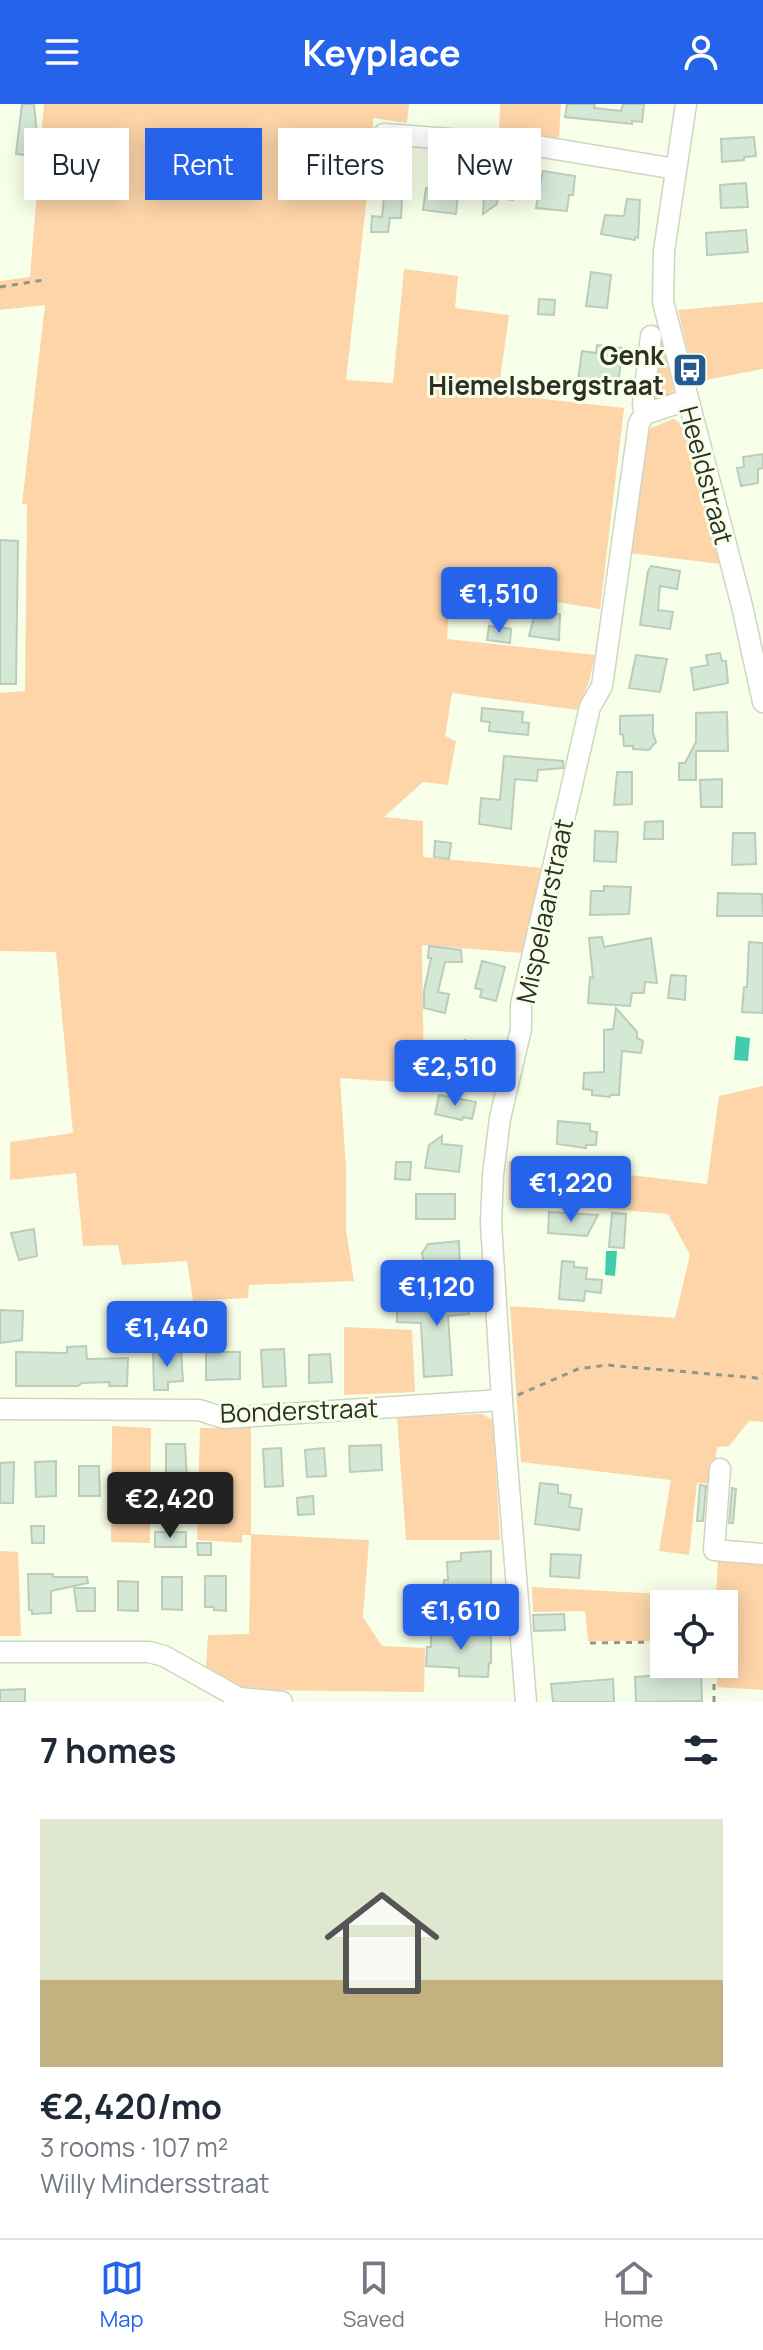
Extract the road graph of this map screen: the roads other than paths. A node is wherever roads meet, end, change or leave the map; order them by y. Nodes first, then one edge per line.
1 (686, 104) edge
2 (412, 136) edge
3 (676, 169) junction
4 (651, 336) dead end
5 (687, 400) junction
6 (645, 414) junction
7 (763, 702) edge
8 (506, 1400) junction
9 (0, 1409) edge
10 (720, 1469) dead end
11 (763, 1554) edge
12 (0, 1652) edge
13 (282, 1702) edge
14 (526, 1702) edge

1 - 3 street, Heeldstraat
2 - 3 street
3 - 5 street, Heeldstraat
4 - 6 street, Mispelaarstraat
5 - 6 street
5 - 7 street, Heeldstraat
6 - 8 street, Mispelaarstraat
8 - 9 street, Bonderstraat
8 - 14 street, Mispelaarstraat
10 - 11 street
12 - 13 street

